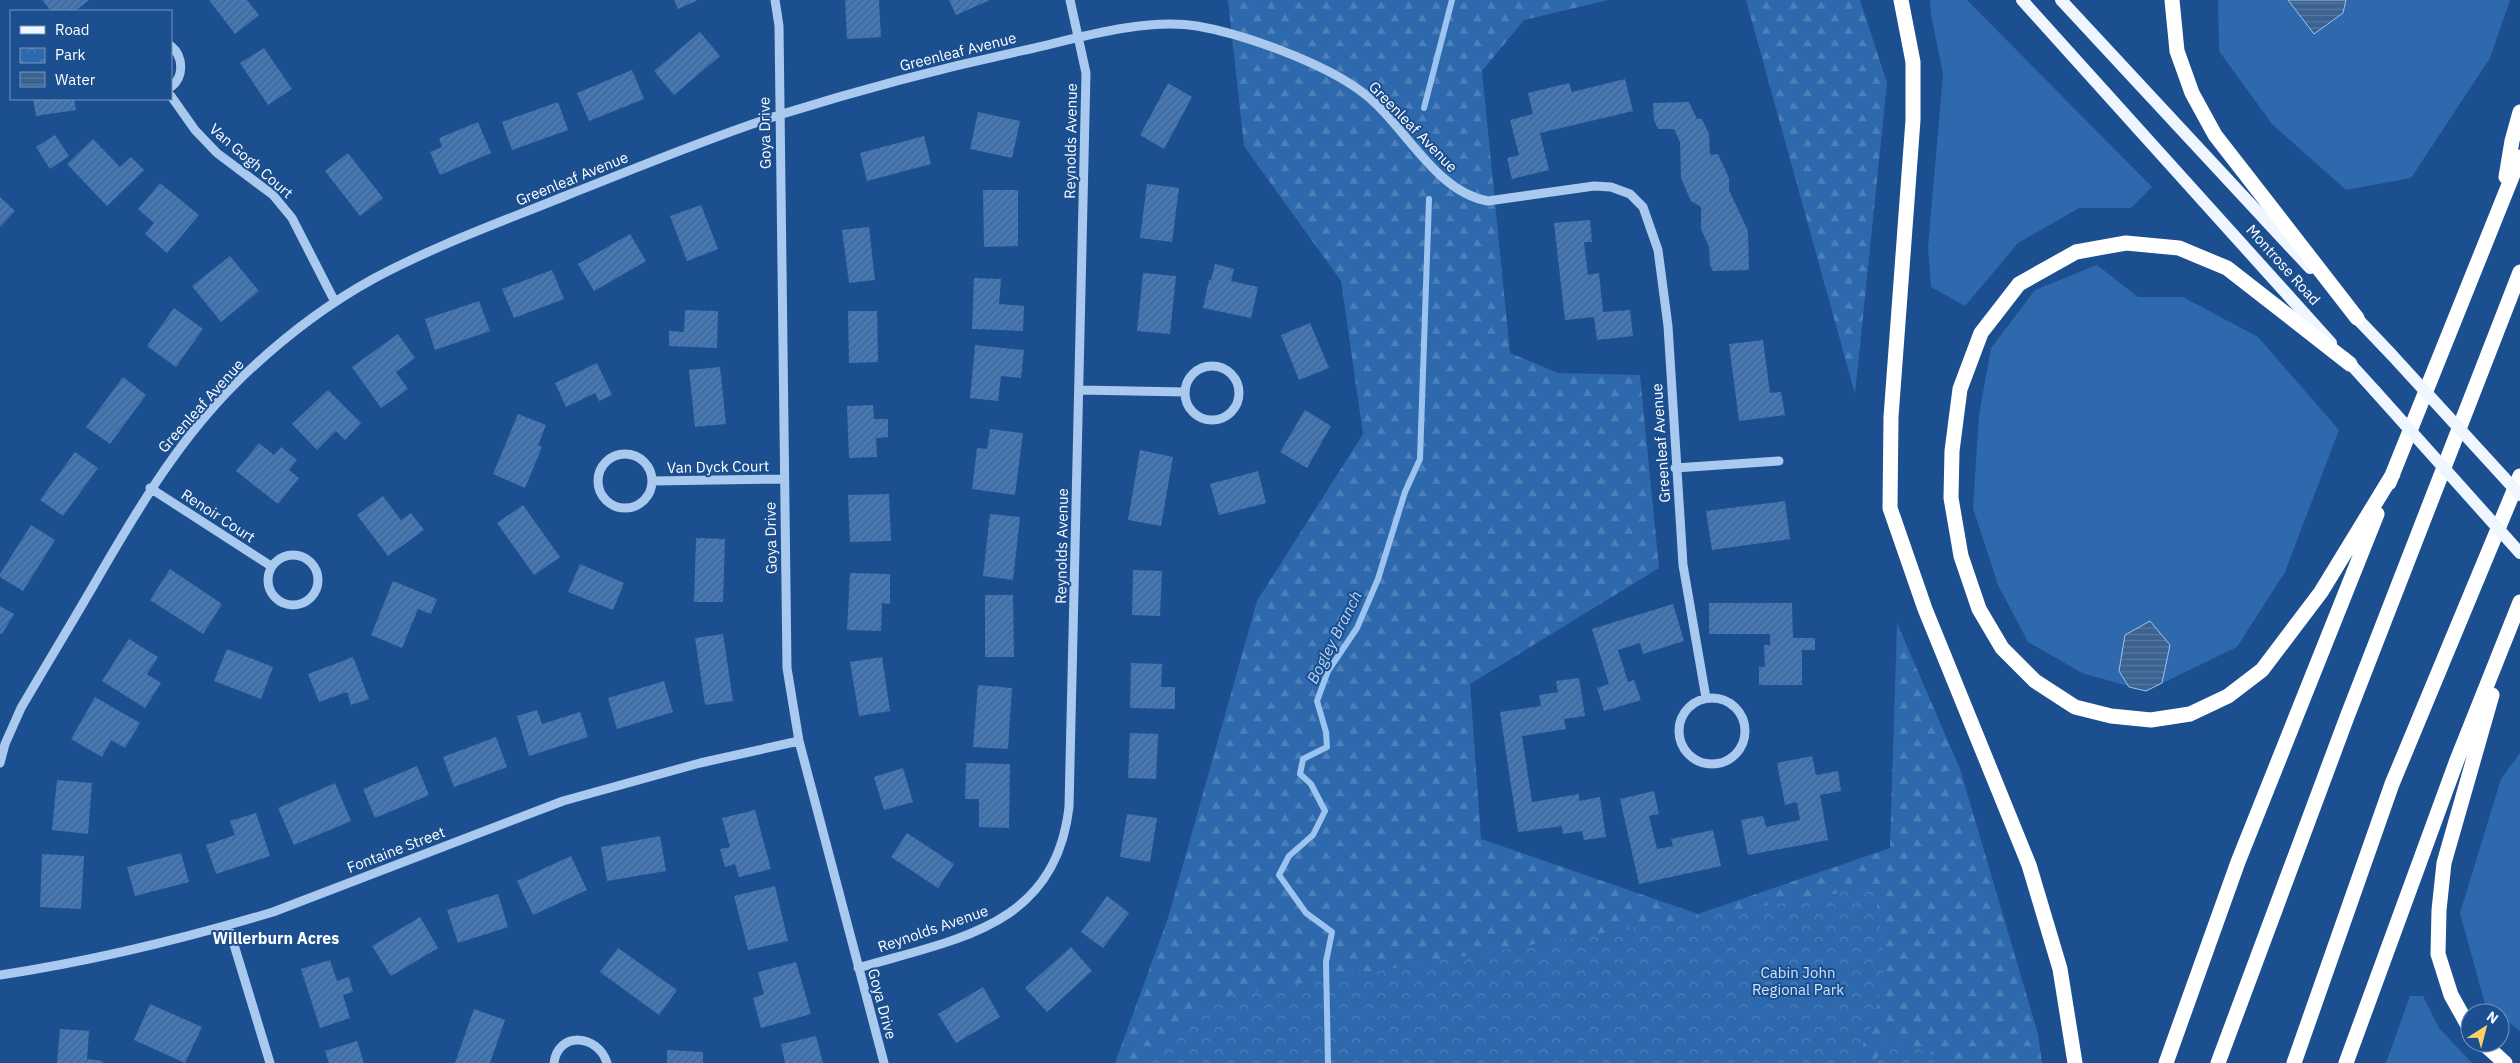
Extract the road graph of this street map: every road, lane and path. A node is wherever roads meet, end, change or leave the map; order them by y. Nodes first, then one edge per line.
1 (775, 0) edge
2 (1070, 0) edge
3 (1901, 0) edge
4 (2022, 0) edge
5 (2061, 0) edge
6 (2172, 0) edge
7 (1077, 38) junction
8 (172, 47) edge
9 (172, 87) edge
10 (172, 97) edge
11 (2520, 112) edge
12 (778, 115) junction
13 (2520, 157) edge
14 (2501, 205) junction
15 (2520, 272) edge
16 (335, 302) junction
17 (2357, 318) junction
18 (2350, 364) junction
19 (1079, 390) junction
20 (1185, 392) junction
21 (1779, 461) dead end
22 (1675, 468) junction
23 (2393, 474) junction
24 (2520, 476) edge
25 (784, 480) junction
26 (652, 482) junction
27 (150, 488) junction
28 (2520, 495) edge
29 (2520, 552) edge
30 (271, 566) junction
31 (2520, 602) edge
32 (2509, 631) junction
33 (1706, 698) junction
34 (799, 741) junction
35 (2, 743) edge
36 (0, 763) edge
37 (228, 925) junction
38 (858, 968) junction
39 (0, 975) edge
40 (2460, 1011) edge
41 (2494, 1053) edge
42 (270, 1063) edge
43 (554, 1063) edge
44 (607, 1063) edge
45 (884, 1063) edge
46 (2074, 1063) edge
47 (2166, 1063) edge
48 (2218, 1063) edge
49 (2294, 1063) edge
50 (2346, 1063) edge
51 (2505, 1063) edge

1 - 12 street, Goya Drive
2 - 7 street, Reynolds Avenue
3 - 46 highway
4 - 18 main road, Montrose Road
5 - 17 main road, Montrose Road
6 - 17 highway
7 - 12 street, Greenleaf Avenue
7 - 19 street, Reynolds Avenue
7 - 22 street, Greenleaf Avenue
8 - 9 street
10 - 16 street, Van Gogh Court
11 - 14 highway
12 - 16 street, Greenleaf Avenue
12 - 25 street, Goya Drive
13 - 14 highway
14 - 23 highway
15 - 48 highway
16 - 27 street, Greenleaf Avenue
17 - 28 main road, Montrose Road, bridge
18 - 23 highway
18 - 29 main road, Montrose Road, bridge
19 - 20 street
19 - 38 street, Reynolds Avenue
20 - 20 street
21 - 22 street
22 - 33 street, Greenleaf Avenue
23 - 47 highway
24 - 49 highway
25 - 26 street, Van Dyck Court
25 - 34 street, Goya Drive
26 - 26 street, Van Dyck Court
27 - 30 street, Renoir Court
27 - 35 street, Greenleaf Avenue
30 - 30 street
31 - 32 highway
32 - 40 highway
32 - 50 highway
33 - 33 street
34 - 37 street, Fontaine Street
34 - 38 street, Goya Drive
35 - 36 street, Greenleaf Avenue
37 - 39 street, Fontaine Street
37 - 42 street
38 - 45 street, Goya Drive
41 - 51 highway
43 - 44 street

